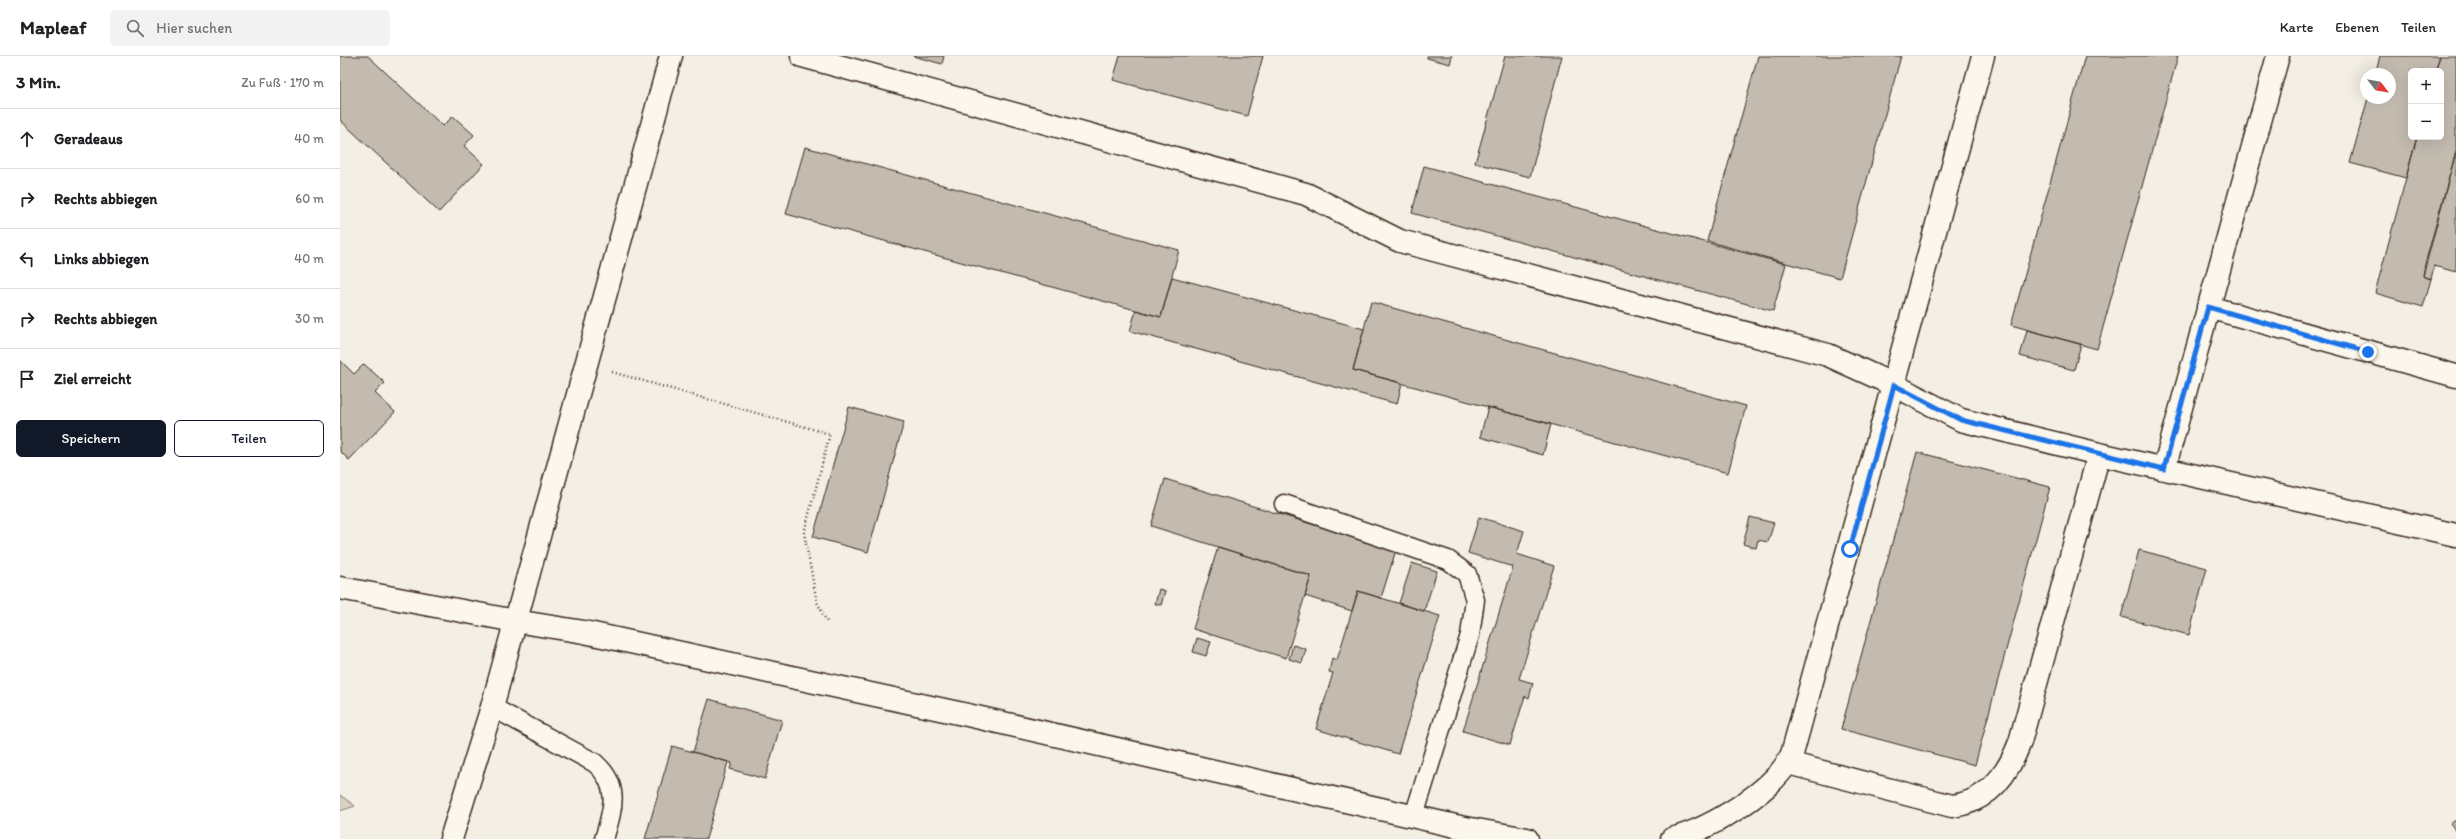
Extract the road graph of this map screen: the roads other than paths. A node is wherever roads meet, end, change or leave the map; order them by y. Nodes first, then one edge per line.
1 (671, 56) edge
2 (802, 56) edge
3 (1983, 56) edge
4 (2278, 56) edge
5 (2208, 307) junction
6 (2456, 376) edge
7 (1894, 385) junction
8 (2099, 454) junction
9 (2164, 469) junction
10 (1284, 504) dead end
11 (2456, 536) edge
12 (340, 588) edge
13 (515, 621) junction
14 (492, 707) junction
15 (1788, 763) junction
16 (1414, 816) junction
17 (451, 839) edge
18 (604, 839) edge
19 (1527, 839) edge
20 (1672, 839) edge

1 - 13 street
2 - 7 street
3 - 7 street
4 - 5 street
5 - 6 street
5 - 9 street
7 - 8 street
7 - 15 street
8 - 9 street
8 - 15 street
9 - 11 street
10 - 16 lane
12 - 13 street
13 - 14 street
13 - 16 street
14 - 17 street
14 - 18 lane
15 - 20 street
16 - 19 street

